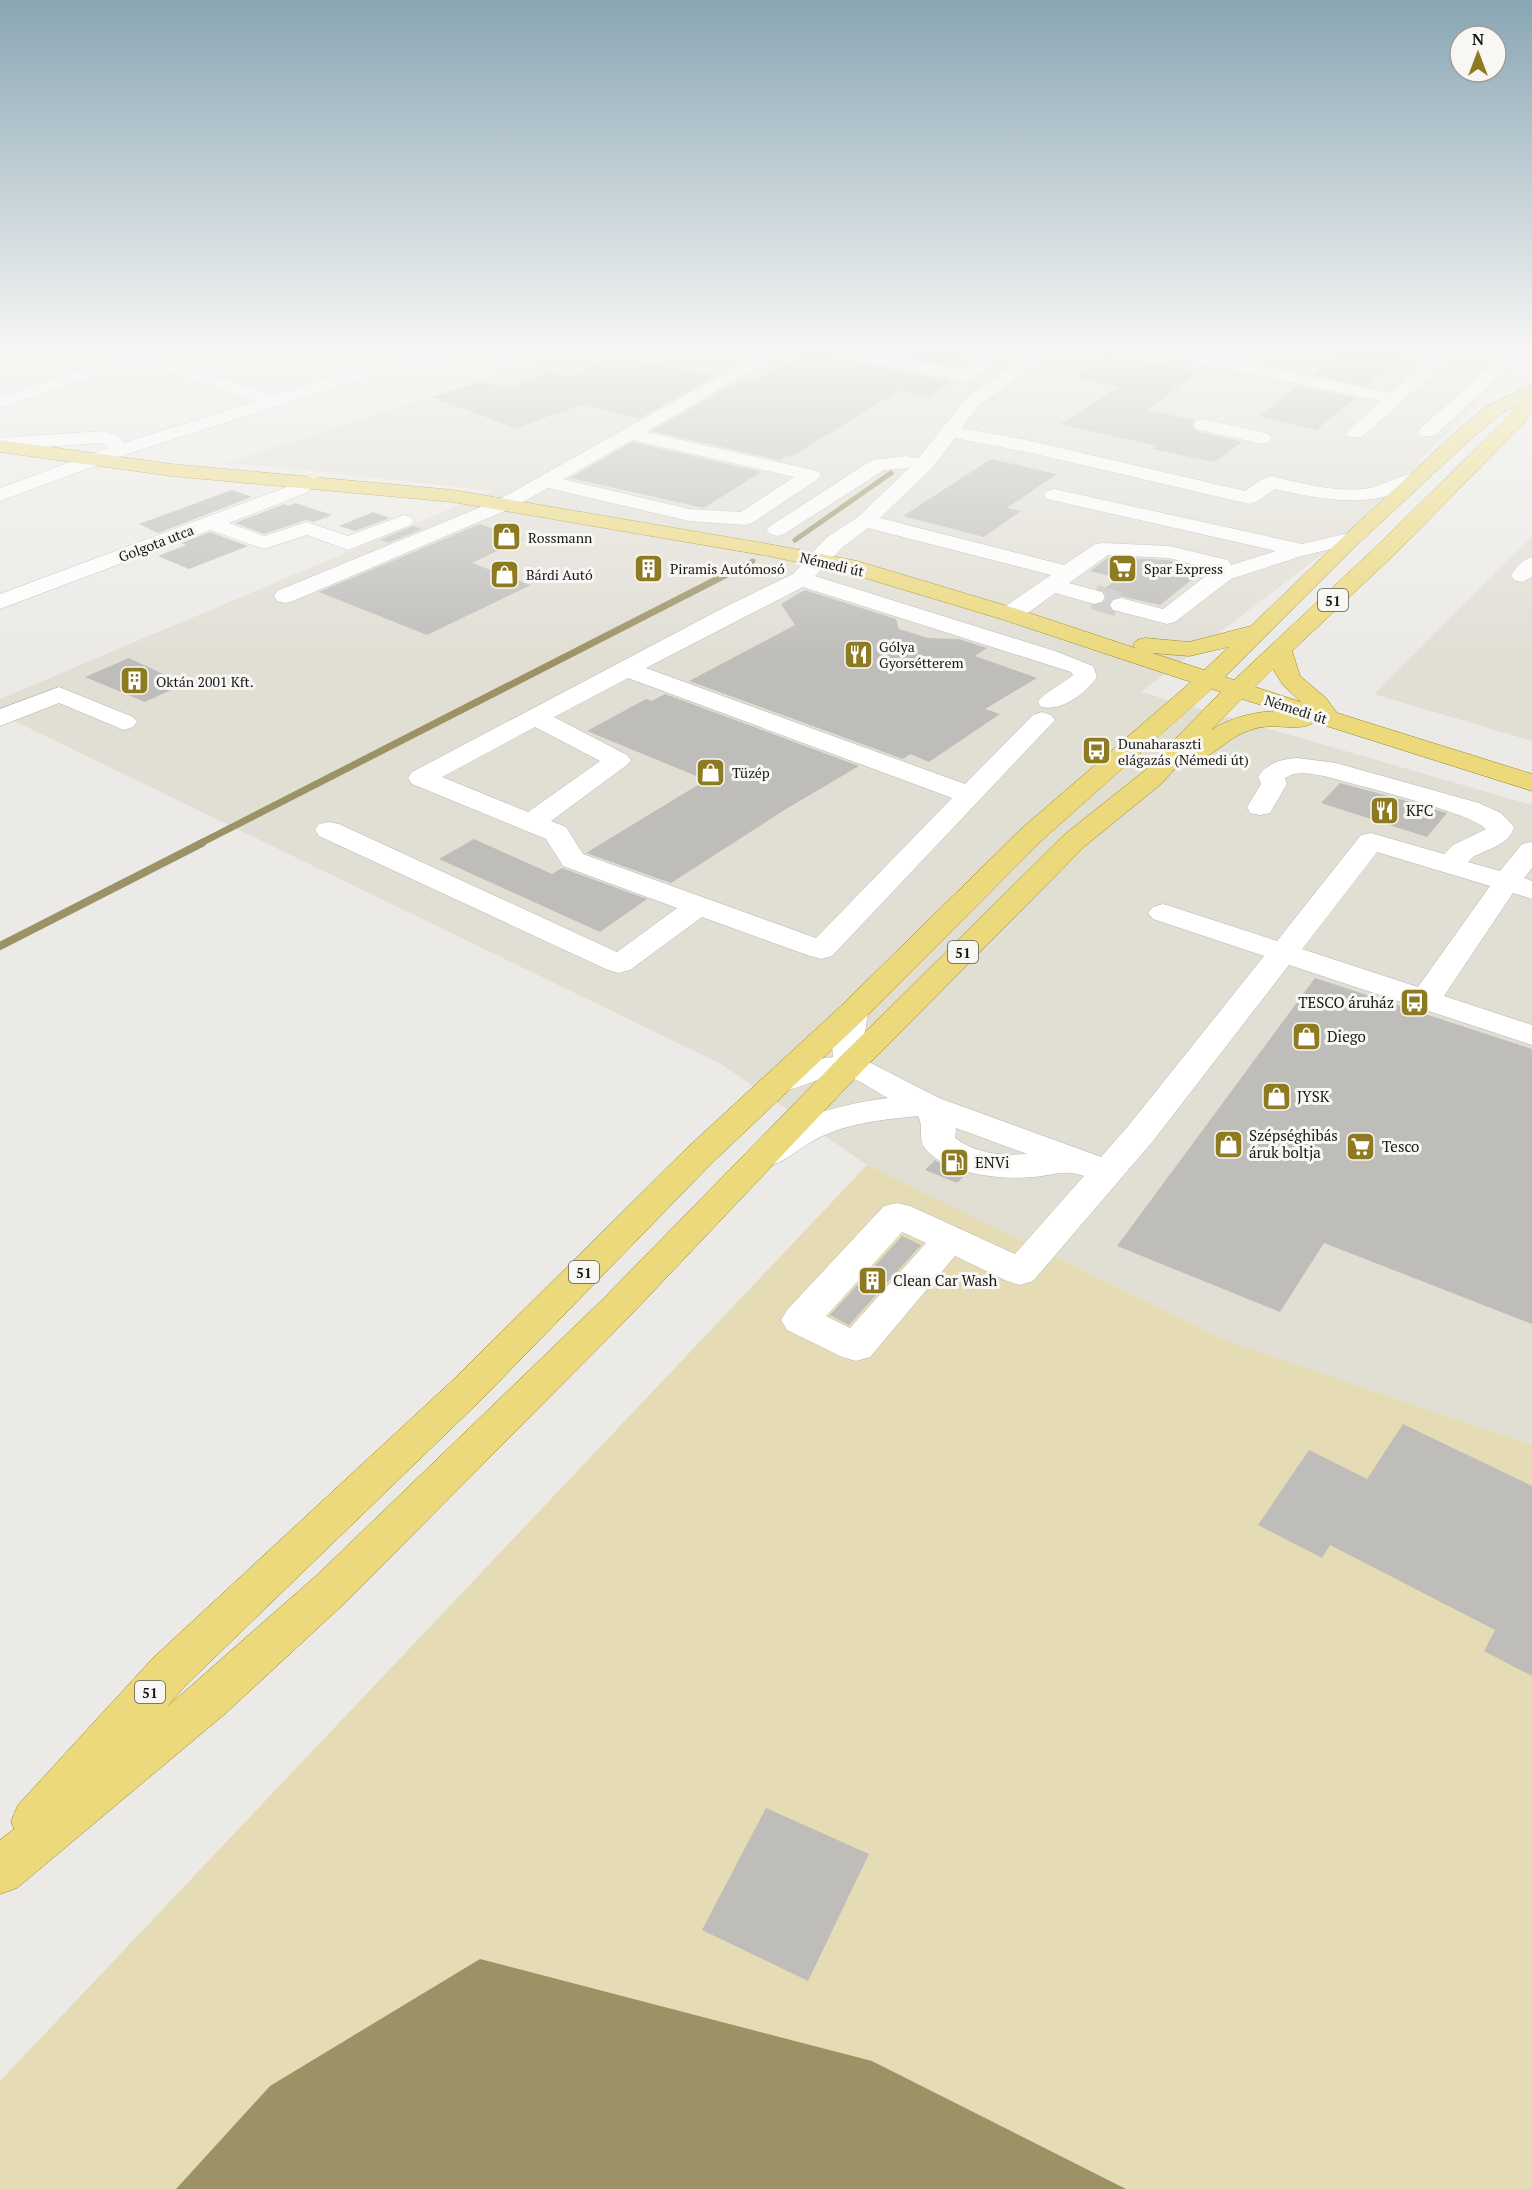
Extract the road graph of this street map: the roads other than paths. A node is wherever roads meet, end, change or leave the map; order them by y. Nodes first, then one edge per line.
1 (54, 454) edge
2 (110, 454) edge
3 (593, 454) edge
4 (718, 454) edge
5 (932, 454) edge
6 (1062, 454) edge
7 (1444, 454) edge
8 (1481, 454) edge
9 (94, 461) junction
10 (924, 465) junction
11 (1416, 479) junction
12 (311, 481) junction
13 (544, 481) junction
14 (0, 495) edge
15 (1053, 495) dead end
16 (505, 504) junction
17 (422, 514) dead end
18 (865, 521) junction
19 (210, 523) junction
20 (777, 530) dead end
21 (1353, 538) junction
22 (1302, 550) junction
23 (1532, 564) edge
24 (809, 570) junction
25 (1223, 574) junction
26 (1532, 578) edge
27 (1059, 579) junction
28 (285, 596) dead end
29 (1094, 597) tunnel mouth
30 (0, 602) edge
31 (1121, 605) tunnel mouth
32 (1009, 614) junction
33 (1058, 629) junction
34 (1263, 630) junction
35 (1280, 650) junction
36 (627, 669) junction
37 (1208, 680) junction
38 (1238, 690) junction
39 (535, 717) junction
40 (0, 718) edge
41 (1332, 720) junction
42 (124, 722) dead end
43 (1152, 778) junction
44 (1532, 783) edge
45 (970, 795) junction
46 (1260, 807) dead end
47 (531, 823) junction
48 (329, 830) dead end
49 (1532, 850) edge
50 (1450, 865) junction
51 (1519, 886) edge
52 (699, 905) junction
53 (1163, 913) dead end
54 (1283, 952) junction
55 (1425, 1000) junction
56 (852, 1013) junction
57 (1532, 1035) edge
58 (850, 1065) junction
59 (776, 1083) junction
60 (927, 1106) junction
61 (758, 1160) junction
62 (1107, 1172) junction
63 (950, 1239) dead end
64 (0, 1861) edge
65 (0, 1871) edge

1 - 9 main road, Némedi út
2 - 9 street
3 - 13 street
4 - 13 street
5 - 10 street
6 - 11 street
7 - 11 main road, 51
8 - 35 main road, 51
9 - 12 main road, Némedi út
9 - 14 street
10 - 18 street
10 - 20 street
11 - 21 main road, 51
12 - 16 main road, Némedi út
12 - 19 street, Golgota utca
13 - 16 street
15 - 22 street
16 - 24 main road, Némedi út
16 - 28 street
17 - 19 street
18 - 24 street
18 - 27 street
19 - 30 street, Golgota utca
21 - 22 street
21 - 34 main road, 51
22 - 25 street
23 - 26 street
24 - 32 main road, Némedi út
24 - 36 street
24 - 45 street
25 - 27 street
25 - 31 street
27 - 29 street
27 - 32 street
32 - 33 main road, Némedi út
33 - 34 main road
33 - 37 main road, Némedi út
34 - 37 main road, 51
35 - 38 main road, 51
35 - 41 main road
36 - 39 street
36 - 45 street
37 - 38 main road, Némedi út
37 - 56 main road, 51
38 - 41 main road, Némedi út
38 - 43 main road, 51
39 - 47 street
39 - 47 street
40 - 42 street
41 - 43 main road
41 - 44 main road, Némedi út
43 - 58 main road, 51
45 - 52 street
46 - 50 street
47 - 52 street
48 - 52 street
49 - 51 street
50 - 51 street
50 - 54 street
51 - 55 street
53 - 54 street
54 - 55 street
54 - 62 street
55 - 57 street
56 - 58 street
56 - 59 main road, 51
58 - 59 street
58 - 60 street
58 - 61 main road, 51
59 - 64 main road, 51
60 - 61 street
60 - 62 street
61 - 65 main road, 51
62 - 63 street

